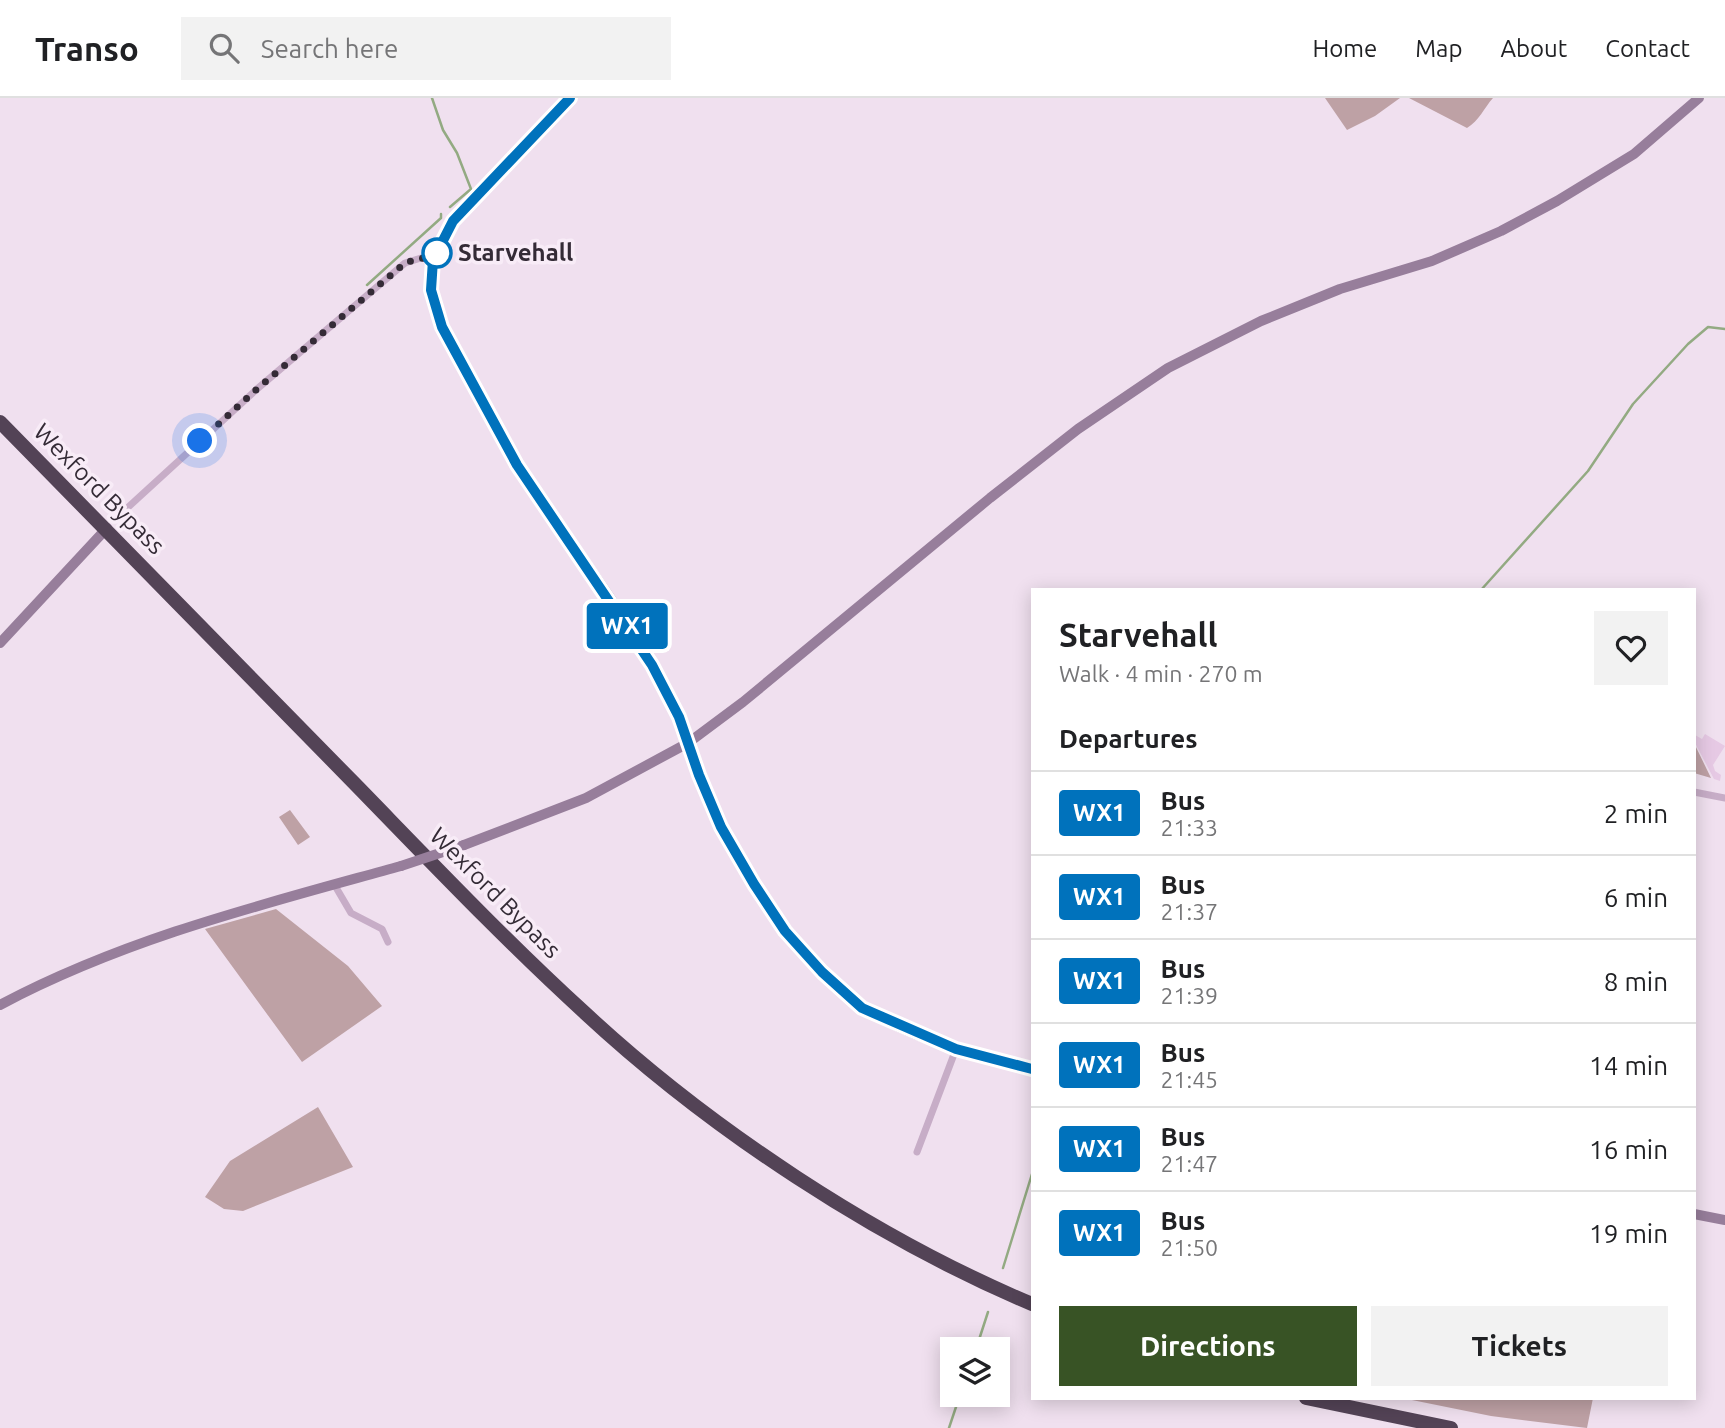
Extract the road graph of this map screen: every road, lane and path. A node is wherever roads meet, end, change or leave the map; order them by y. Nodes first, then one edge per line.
1 (570, 98) edge
2 (1699, 98) edge
3 (433, 260) junction
4 (0, 422) edge
5 (125, 510) dead end
6 (107, 528) junction
7 (0, 643) edge
8 (688, 743) junction
9 (1696, 792) edge
10 (1725, 798) edge
11 (334, 884) junction
12 (388, 942) dead end
13 (0, 1005) edge
14 (956, 1049) junction
15 (1031, 1069) edge
16 (917, 1152) dead end
17 (1696, 1214) edge
18 (1725, 1220) edge
19 (1031, 1304) edge
20 (1316, 1400) edge
21 (1451, 1428) edge

1 - 3 street
2 - 8 street
3 - 5 street
3 - 8 street
4 - 6 highway, Wexford Bypass
6 - 7 street
6 - 19 highway, Wexford Bypass
8 - 11 street, bridge
8 - 14 street
9 - 10 street
11 - 12 street
11 - 13 street
14 - 15 street
14 - 16 street
17 - 18 street
20 - 21 highway

